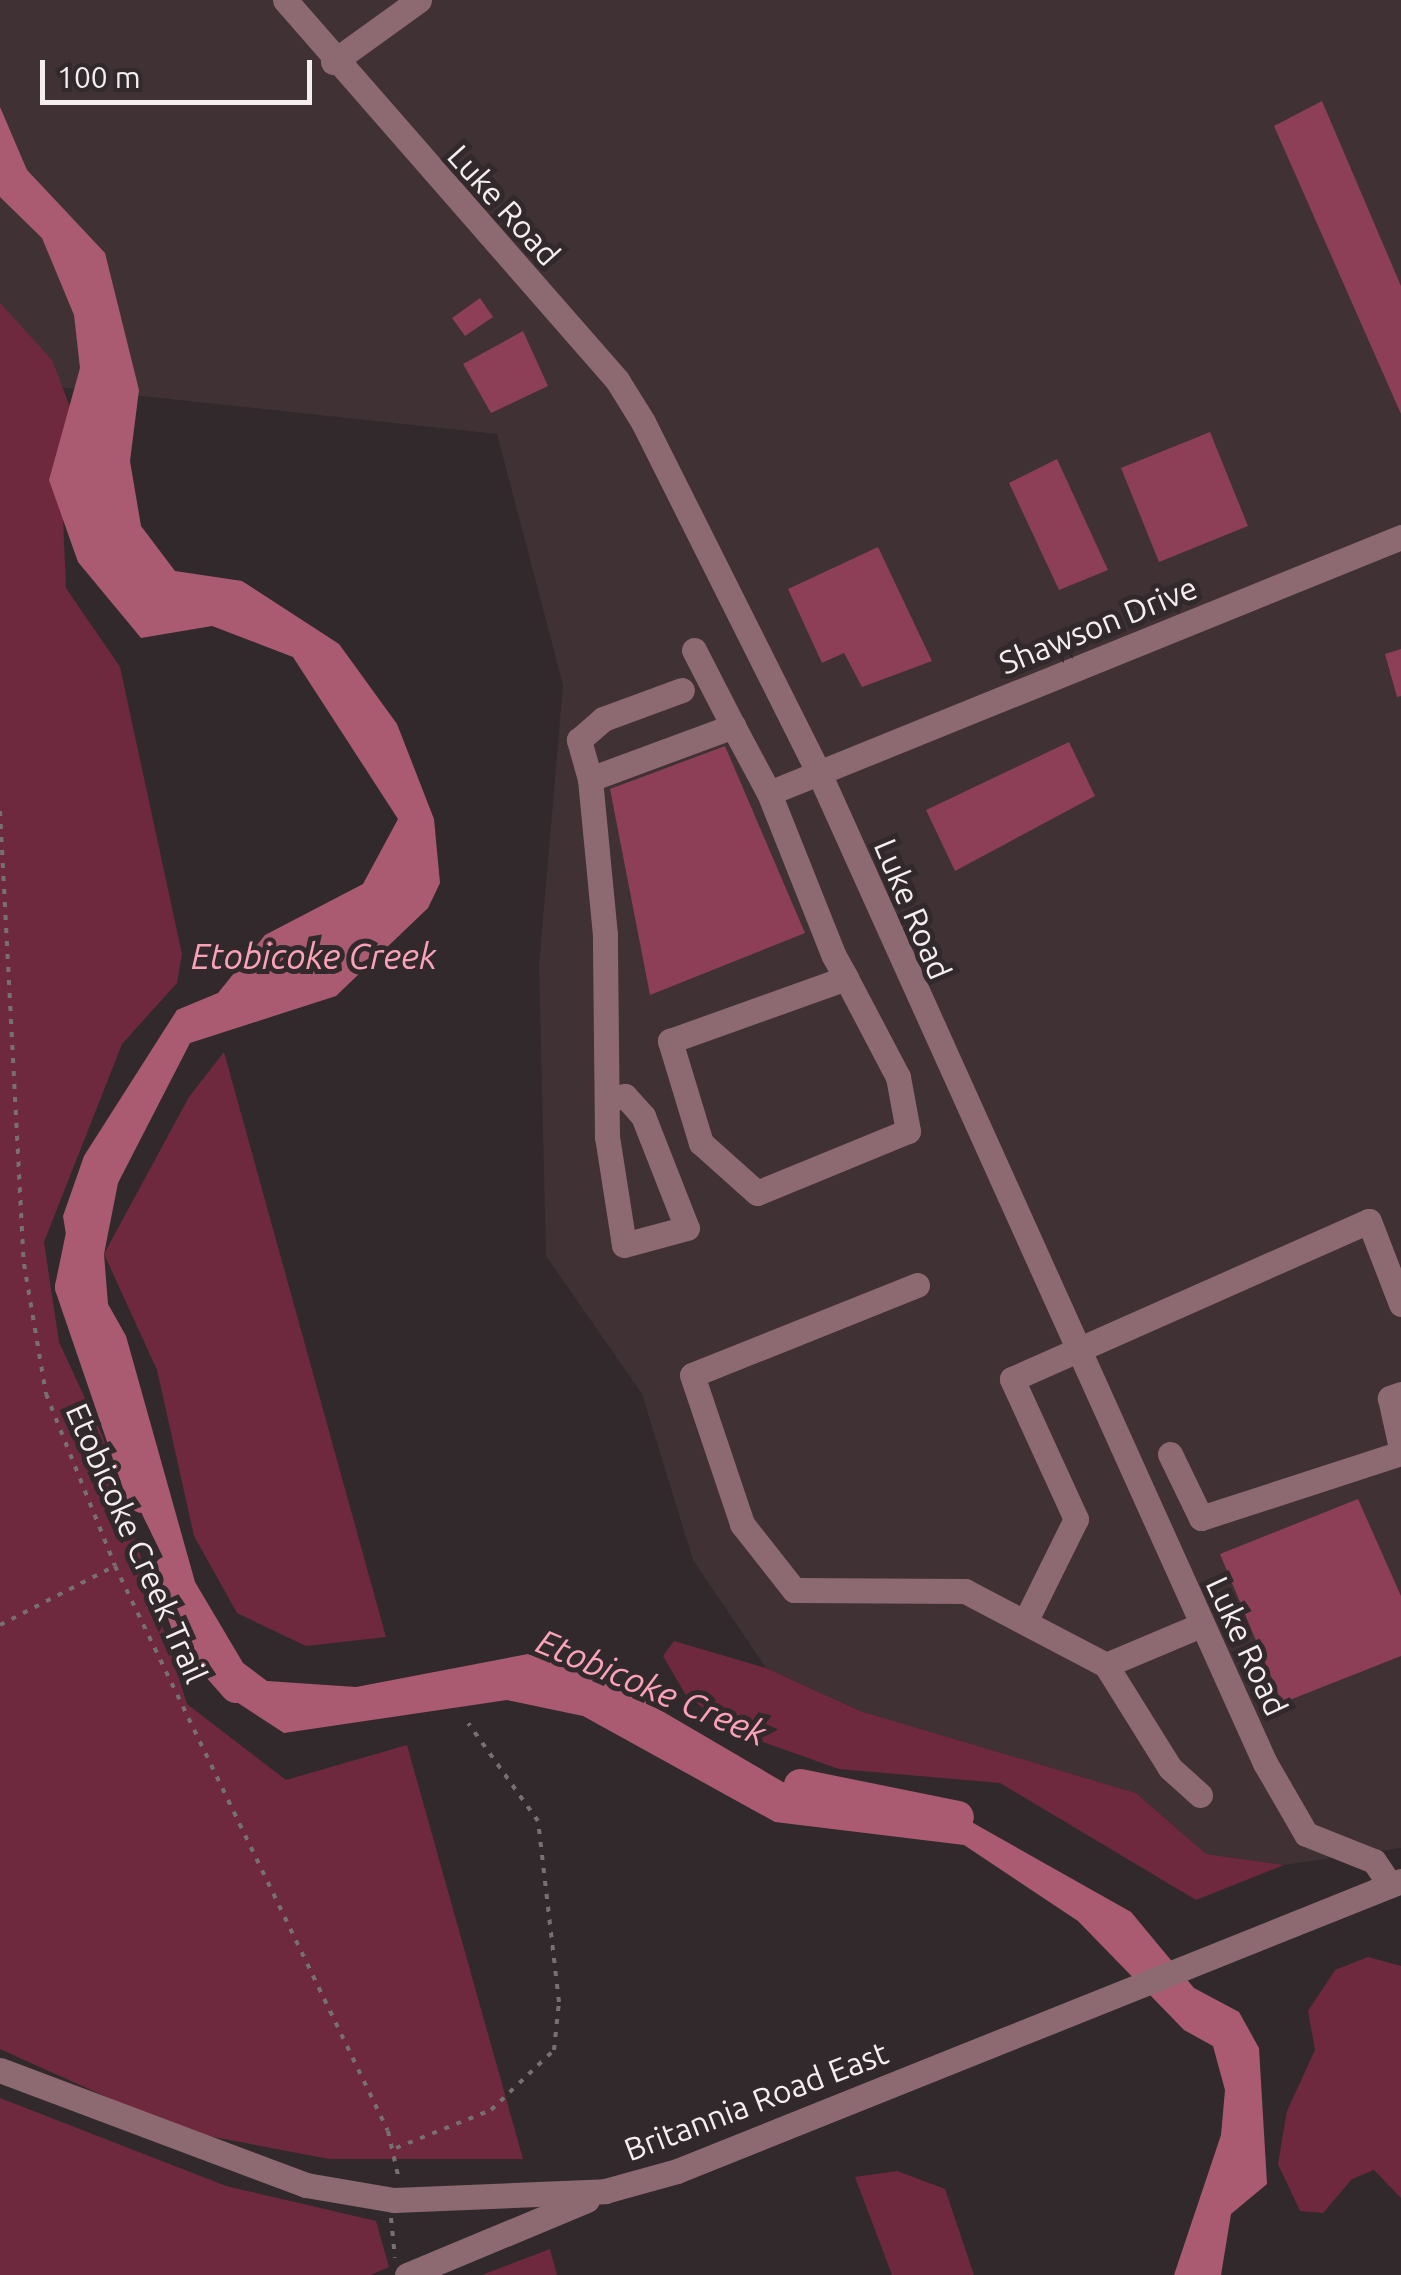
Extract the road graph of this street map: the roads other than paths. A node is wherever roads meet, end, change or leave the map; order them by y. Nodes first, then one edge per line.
1 (285, 0) edge
2 (419, 0) edge
3 (333, 62) junction
4 (1401, 537) edge
5 (694, 650) dead end
6 (682, 690) dead end
7 (733, 726) junction
8 (818, 772) junction
9 (590, 779) junction
10 (769, 793) junction
11 (846, 978) junction
12 (608, 1100) junction
13 (917, 1284) dead end
14 (1401, 1304) edge
15 (1076, 1351) junction
16 (1401, 1394) edge
17 (1401, 1450) edge
18 (1170, 1454) dead end
19 (1025, 1622) junction
20 (1201, 1625) junction
21 (1106, 1665) junction
22 (1200, 1794) dead end
23 (1395, 1883) edge
24 (0, 2070) edge
25 (605, 2191) junction
26 (461, 2265) edge
27 (407, 2275) edge

1 - 3 street, Luke Road
2 - 3 street
3 - 8 street, Luke Road
4 - 8 street, Shawson Drive
5 - 7 street
6 - 9 street
7 - 9 street
7 - 10 street
8 - 10 street, Shawson Drive
8 - 15 street, Luke Road
9 - 12 street
10 - 11 street
11 - 11 street
12 - 12 street
13 - 19 street
14 - 15 street
15 - 19 street
15 - 20 street, Luke Road
16 - 17 street
17 - 18 street
19 - 21 street
20 - 21 street
20 - 23 street, Luke Road
21 - 22 street
23 - 25 street, Britannia Road East
24 - 25 street, Britannia Road East
25 - 26 street
26 - 27 street

